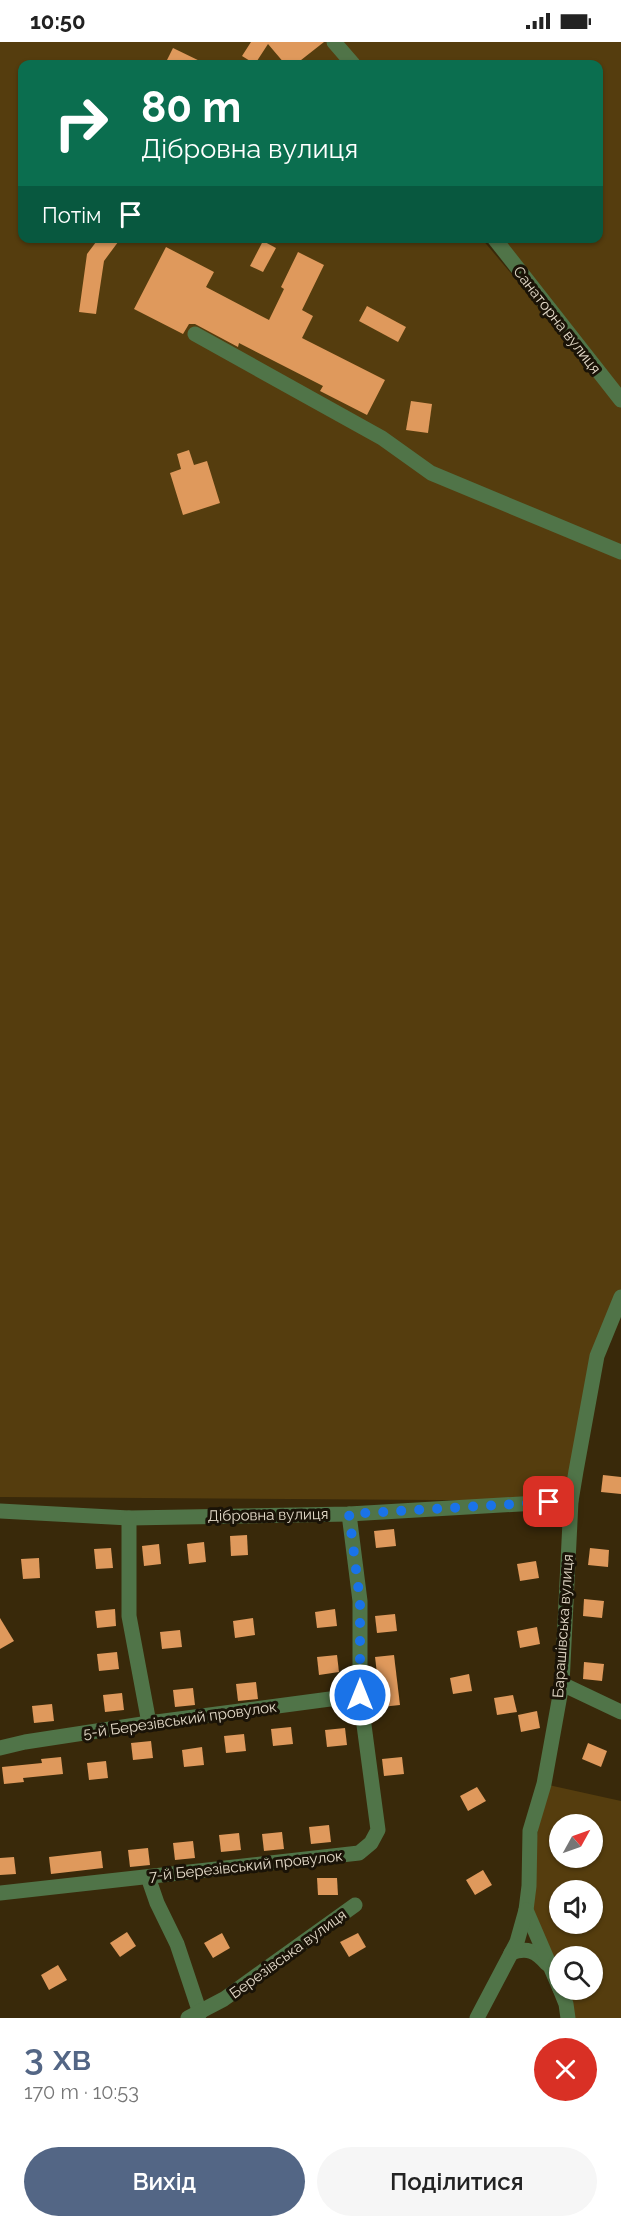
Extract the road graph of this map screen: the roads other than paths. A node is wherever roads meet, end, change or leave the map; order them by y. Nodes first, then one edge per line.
1 (334, 42) edge
2 (350, 60) edge
3 (498, 243) edge
4 (195, 334) dead end
5 (621, 400) edge
6 (621, 552) edge
7 (621, 1297) edge
8 (571, 1501) junction
9 (0, 1510) edge
10 (349, 1514) junction
11 (129, 1518) junction
12 (562, 1684) junction
13 (360, 1695) junction
14 (621, 1712) edge
15 (149, 1724) junction
16 (0, 1748) edge
17 (148, 1877) junction
18 (0, 1893) edge
19 (355, 1905) dead end
20 (526, 1910) junction
21 (511, 1953) junction
22 (549, 1965) edge
23 (549, 1966) edge
24 (564, 2000) edge
25 (194, 2015) edge
26 (477, 2018) edge
27 (568, 2018) edge

1 - 2 street
3 - 5 street, Санаторна вулиця
4 - 6 street
7 - 8 street, Барашівська вулиця
8 - 10 street, Дібровна вулиця
8 - 12 street, Барашівська вулиця
9 - 11 street, Дібровна вулиця
10 - 11 street, Дібровна вулиця
10 - 13 street, 7-й Березівський провулок
11 - 15 street
12 - 14 street
12 - 20 street, Барашівська вулиця
13 - 15 street, 5-й Березівський провулок
13 - 17 street, 7-й Березівський провулок
15 - 16 street, 5-й Березівський провулок
17 - 18 street, 7-й Березівський провулок
17 - 25 street
19 - 25 street, Березівська вулиця
20 - 21 street
20 - 22 street, Барашівська вулиця
21 - 23 street
21 - 26 street
24 - 27 street, Барашівська вулиця

